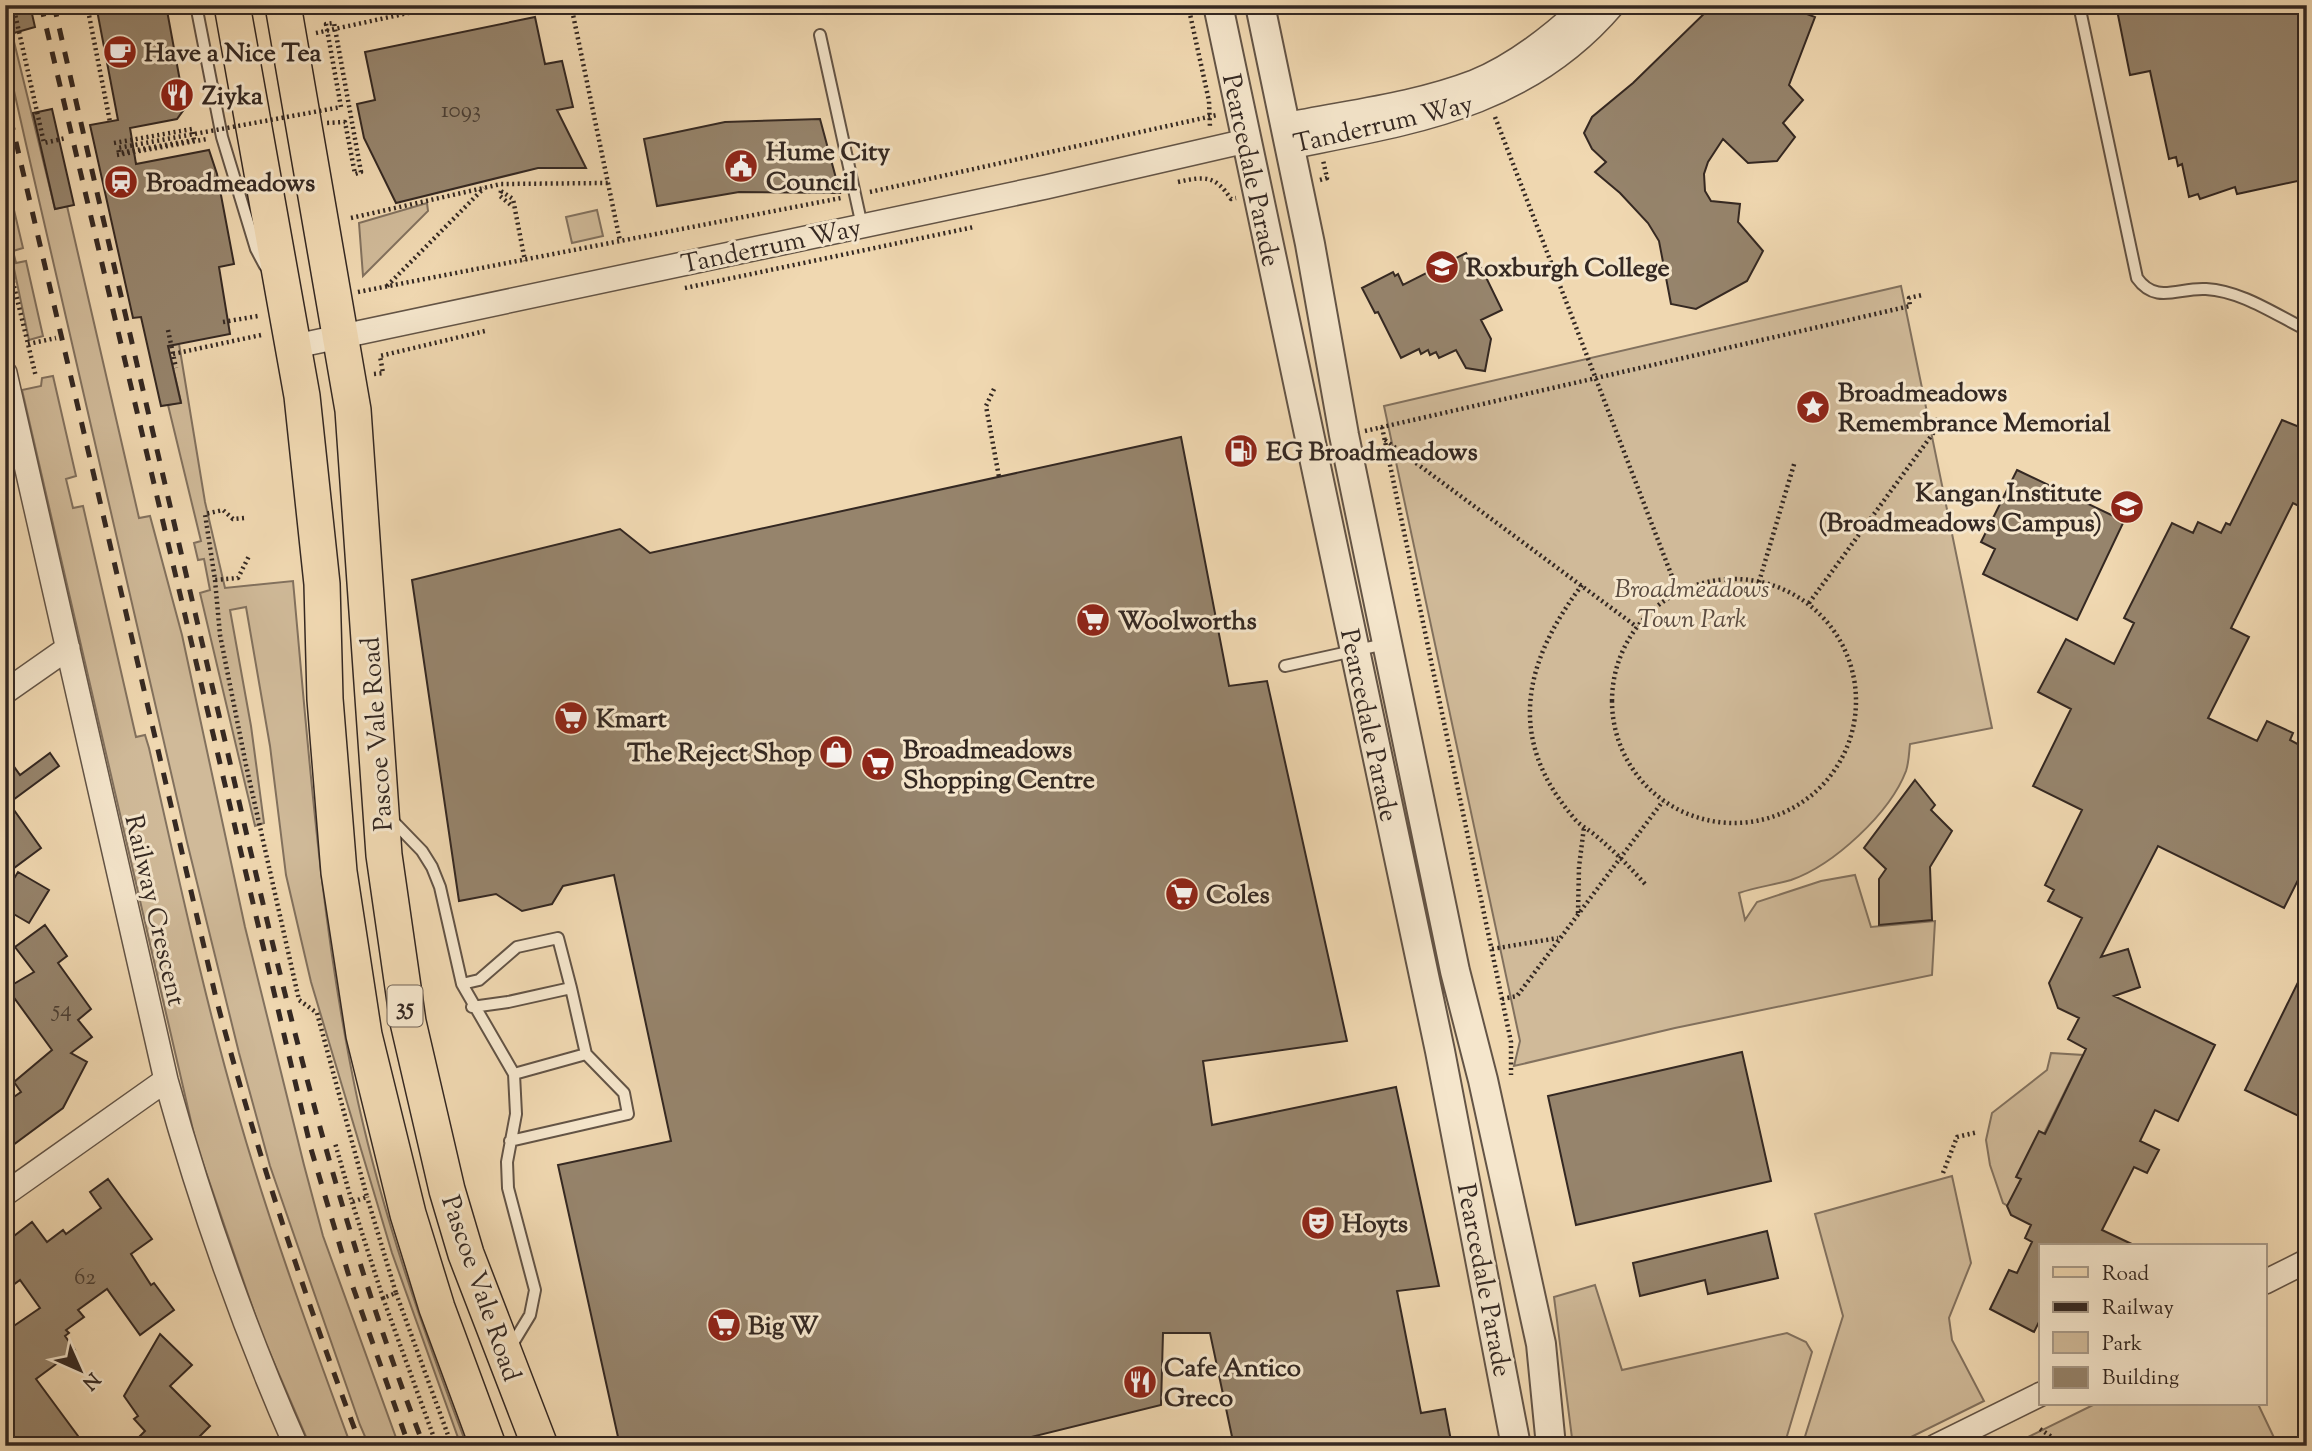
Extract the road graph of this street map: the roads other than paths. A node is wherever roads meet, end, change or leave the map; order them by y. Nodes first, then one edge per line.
1 (196, 5) edge
2 (232, 5) edge
3 (283, 5) edge
4 (1218, 5) edge
5 (1260, 5) edge
6 (1585, 5) edge
7 (1613, 5) edge
8 (2079, 5) edge
9 (820, 35) dead end
10 (1287, 136) junction
11 (1246, 141) junction
12 (862, 226) junction
13 (273, 310) junction
14 (2307, 330) edge
15 (342, 337) junction
16 (296, 346) junction
17 (5, 373) edge
18 (341, 548) junction
19 (1390, 643) junction
20 (68, 648) junction
21 (1354, 650) junction
22 (1285, 666) dead end
23 (5, 692) edge
24 (380, 809) junction
25 (462, 984) junction
26 (571, 988) junction
27 (472, 1007) junction
28 (586, 1054) junction
29 (514, 1074) junction
30 (166, 1080) junction
31 (510, 1141) junction
32 (5, 1194) edge
33 (2307, 1261) edge
34 (2266, 1282) edge
35 (503, 1357) junction
36 (2039, 1395) edge
37 (296, 1446) edge
38 (488, 1446) edge
39 (540, 1446) edge
40 (1516, 1446) edge
41 (1551, 1446) edge
42 (1936, 1446) edge

1 - 13 lane
2 - 13 main road, Pascoe Vale Road / 35
3 - 15 main road, Pascoe Vale Road / 35
4 - 11 street, Pearcedale Parade
5 - 10 street, Pearcedale Parade
6 - 10 street, Tanderrum Way
7 - 10 street, Tanderrum Way
8 - 14 lane
9 - 12 lane
10 - 11 street, Tanderrum Way
10 - 19 street, Pearcedale Parade
11 - 12 street, Tanderrum Way
11 - 21 street, Pearcedale Parade
12 - 15 street, Tanderrum Way
13 - 16 main road, Pascoe Vale Road / 35
15 - 16 street, Tanderrum Way
15 - 18 main road, Pascoe Vale Road / 35
16 - 18 main road, Pascoe Vale Road / 35
17 - 20 street, Railway Crescent
18 - 24 main road, Pascoe Vale Road / 35
18 - 38 main road, Pascoe Vale Road / 35
19 - 21 lane
19 - 41 street, Pearcedale Parade
20 - 23 street
20 - 30 street, Railway Crescent
21 - 22 lane
21 - 40 street, Pearcedale Parade
24 - 25 lane
24 - 35 main road, Pascoe Vale Road / 35
25 - 26 lane
25 - 27 lane
26 - 27 lane
26 - 28 lane
27 - 29 lane
28 - 29 lane
28 - 31 lane
29 - 31 lane
30 - 32 street
30 - 37 street, Railway Crescent
31 - 35 lane
33 - 34 street
35 - 39 main road, Pascoe Vale Road / 35
36 - 42 street

